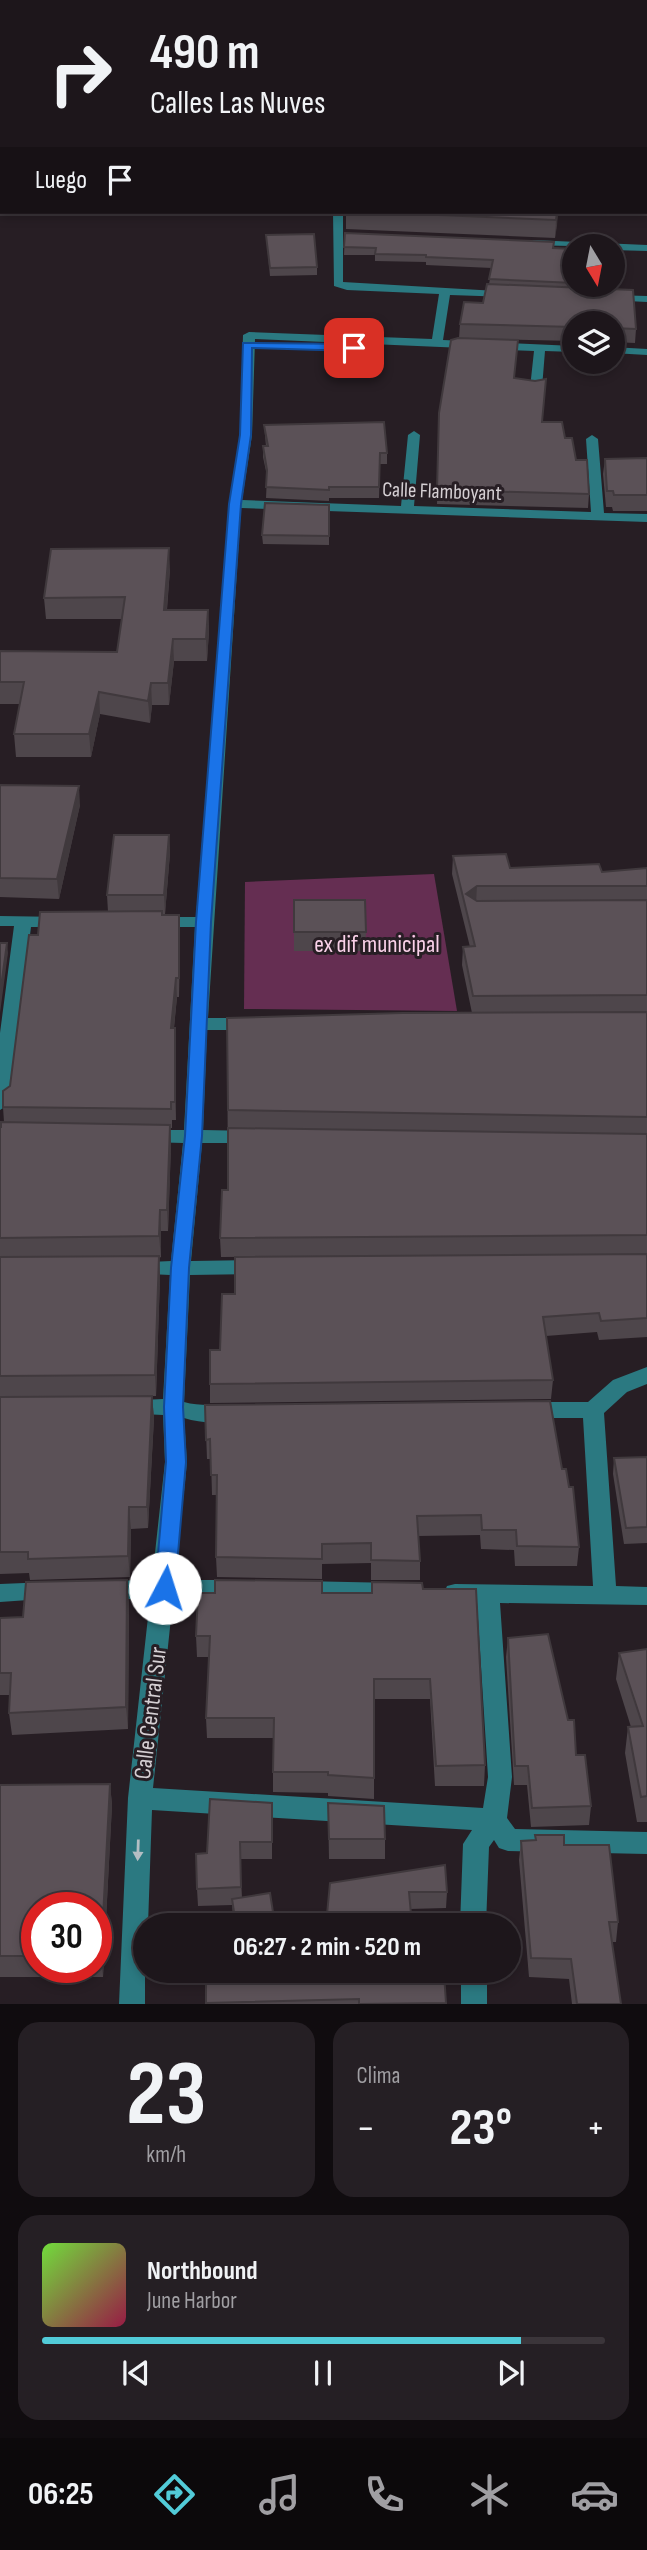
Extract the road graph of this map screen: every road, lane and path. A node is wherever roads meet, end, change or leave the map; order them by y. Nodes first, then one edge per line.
1 (338, 214) edge
2 (336, 235) junction
3 (349, 236) edge
4 (525, 243) edge
5 (647, 248) edge
6 (445, 292) junction
7 (526, 295) edge
8 (620, 298) edge
9 (647, 299) edge
10 (436, 344) junction
11 (540, 347) junction
12 (562, 348) edge
13 (625, 351) edge
14 (647, 352) edge
15 (536, 388) edge
16 (414, 435) dead end
17 (592, 439) dead end
18 (235, 504) junction
19 (407, 509) junction
20 (598, 516) junction
21 (647, 518) edge
22 (0, 921) edge
23 (23, 921) junction
24 (79, 922) edge
25 (134, 922) edge
26 (204, 922) junction
27 (200, 1024) junction
28 (270, 1024) edge
29 (4, 1032) edge
30 (0, 1104) edge
31 (124, 1135) edge
32 (193, 1136) junction
33 (276, 1138) edge
34 (276, 1267) edge
35 (111, 1268) edge
36 (180, 1268) junction
37 (647, 1375) edge
38 (107, 1407) edge
39 (173, 1407) junction
40 (511, 1410) edge
41 (593, 1410) junction
42 (251, 1414) edge
43 (165, 1588) junction
44 (0, 1593) edge
45 (488, 1594) junction
46 (605, 1595) junction
47 (647, 1596) edge
48 (140, 1798) junction
49 (494, 1820) junction
50 (647, 1843) edge
51 (473, 1913) edge
52 (474, 1983) edge
53 (132, 2004) edge
54 (474, 2004) edge

1 - 2 street
2 - 3 street
2 - 6 street
4 - 5 street
6 - 7 street
6 - 10 street
8 - 9 street
10 - 11 street
10 - 18 street, Calle Central Sur
11 - 12 street
11 - 15 street
13 - 14 street
16 - 19 street
17 - 20 street
18 - 19 street, Calle Flamboyant
18 - 26 street, Calle Central Sur
19 - 20 street, Calle Flamboyant
20 - 21 street, Calle Flamboyant
22 - 23 street
23 - 24 street
23 - 29 street
25 - 26 street
26 - 27 street, Calle Central Sur
27 - 28 street
27 - 32 street, Calle Central Sur
29 - 30 street
31 - 32 street
32 - 33 street
32 - 36 street, Calle Central Sur
34 - 36 street
35 - 36 street
36 - 39 street, Calle Central Sur
37 - 41 street
38 - 39 street
39 - 42 street
39 - 43 street, Calle Central Sur
40 - 41 street
41 - 46 street
43 - 44 street
43 - 45 street
43 - 48 street, Calle Central Sur
45 - 46 street
45 - 49 street
46 - 47 street
48 - 49 street
48 -> 53 street, Calle Central Sur
49 - 50 street
49 - 51 street
52 - 54 street

